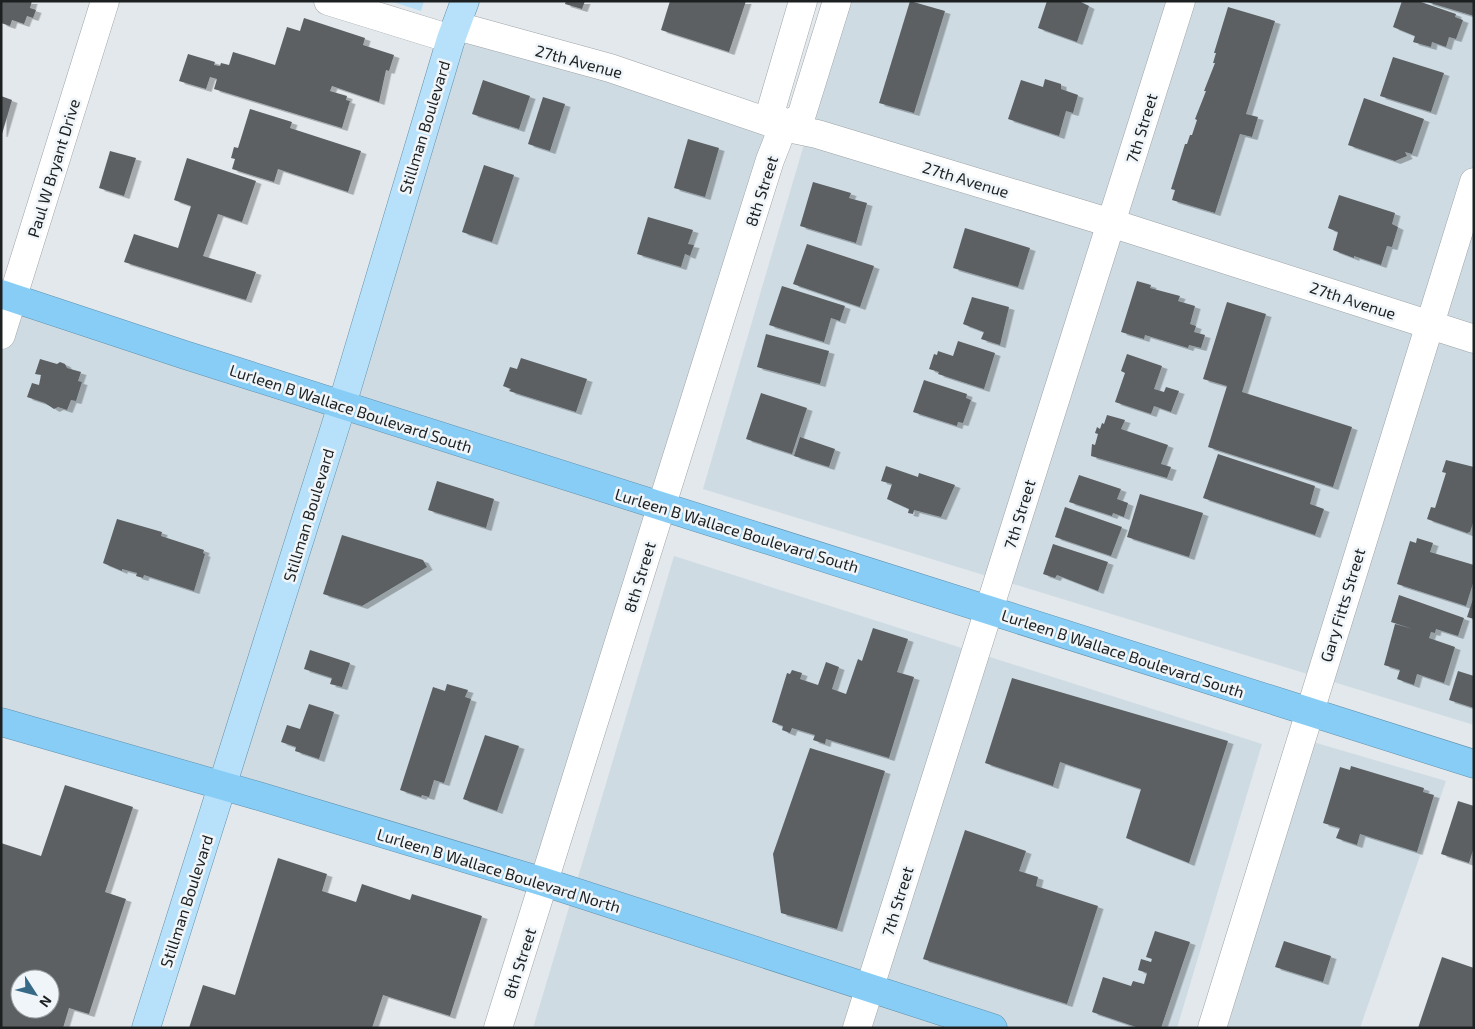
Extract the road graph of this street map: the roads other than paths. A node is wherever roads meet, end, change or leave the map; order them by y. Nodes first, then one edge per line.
1 (105, 1) edge
2 (328, 1) edge
3 (803, 1) edge
4 (837, 1) edge
5 (1181, 1) edge
6 (458, 22) edge
7 (784, 127) junction
8 (1474, 182) edge
9 (1111, 223) junction
10 (7, 296) edge
11 (1429, 325) junction
12 (1, 335) edge
13 (1474, 338) edge
14 (342, 405) junction
15 (661, 507) junction
16 (989, 610) junction
17 (1308, 713) junction
18 (1, 722) edge
19 (1474, 764) edge
20 (223, 786) junction
21 (544, 882) junction
22 (869, 988) junction
23 (146, 1028) edge
24 (498, 1028) edge
25 (857, 1028) edge
26 (993, 1028) edge
27 (1212, 1028) edge

1 - 10 street, Paul W Bryant Drive
2 - 6 street, 27th Avenue
3 - 7 street
4 - 7 street
5 - 9 street, 7th Street
6 - 7 street, 27th Avenue
6 - 14 main road, Stillman Boulevard
7 - 9 street, 27th Avenue
7 - 15 street, 8th Street
8 - 11 street, Gary Fitts Street
9 - 11 street, 27th Avenue
9 - 16 street, 7th Street
10 - 12 street, Paul W Bryant Drive
10 - 14 highway, Lurleen B Wallace Boulevard South
11 - 13 street, 27th Avenue
11 - 17 street, Gary Fitts Street
14 - 15 highway, Lurleen B Wallace Boulevard South
14 - 20 main road, Stillman Boulevard
15 - 16 highway, Lurleen B Wallace Boulevard South
15 - 21 street, 8th Street
16 - 17 highway, Lurleen B Wallace Boulevard South
16 - 22 street, 7th Street
17 - 19 highway, Lurleen B Wallace Boulevard South
17 - 27 street, Gary Fitts Street
18 - 20 highway, Lurleen B Wallace Boulevard North
20 - 21 highway, Lurleen B Wallace Boulevard North
20 - 23 main road, Stillman Boulevard
21 - 22 highway, Lurleen B Wallace Boulevard North
21 - 24 street, 8th Street
22 - 25 street, 7th Street
22 - 26 highway, Lurleen B Wallace Boulevard North

